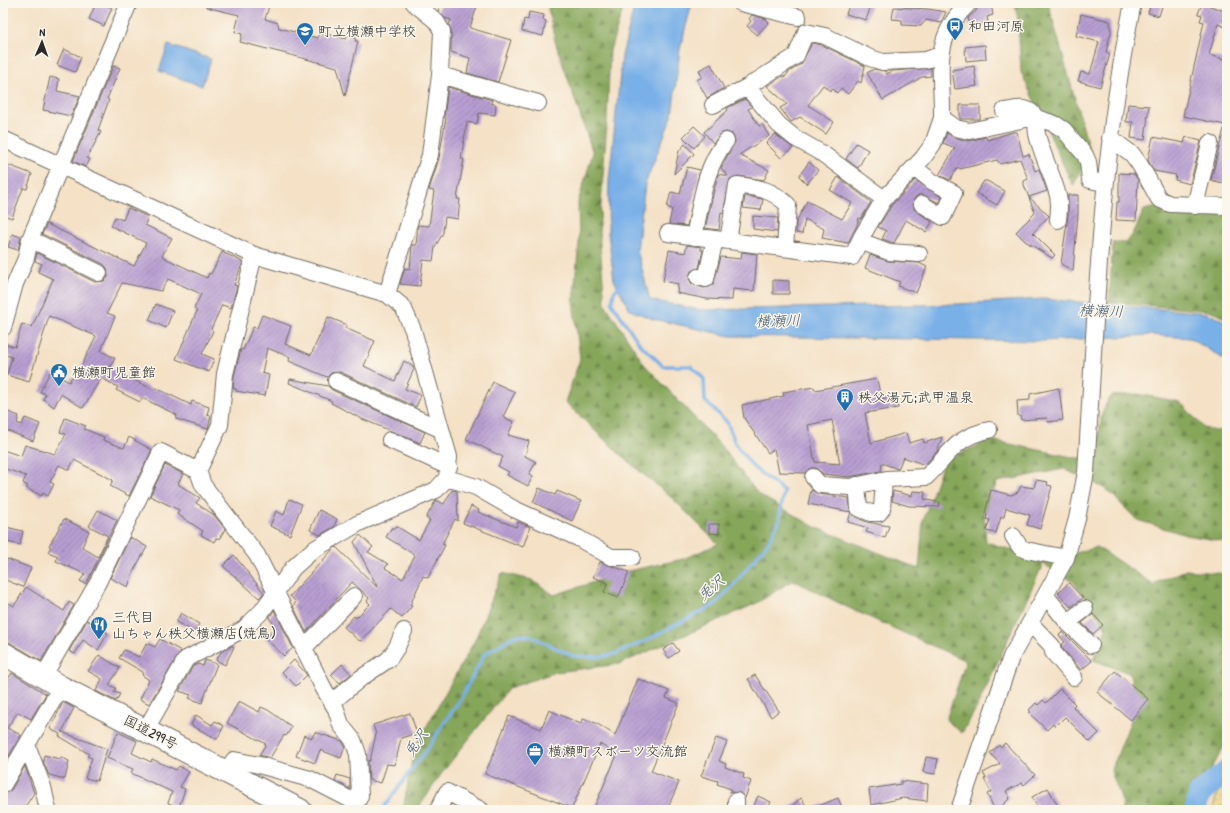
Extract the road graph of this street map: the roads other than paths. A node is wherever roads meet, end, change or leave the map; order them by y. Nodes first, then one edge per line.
1 (129, 3) edge
2 (414, 3) edge
3 (741, 3) edge
4 (969, 3) edge
5 (1133, 3) edge
6 (800, 10) edge
7 (806, 32) junction
8 (940, 55) junction
9 (440, 75) junction
10 (748, 87) junction
11 (538, 103) dead end
12 (713, 105) dead end
13 (1004, 111) dead end
14 (942, 118) junction
15 (1036, 119) junction
16 (1110, 138) junction
17 (3, 139) edge
18 (726, 141) dead end
19 (1210, 143) dead end
20 (60, 165) junction
21 (915, 168) junction
22 (1104, 183) junction
23 (884, 199) junction
24 (922, 204) dead end
25 (1195, 206) junction
26 (1227, 206) edge
27 (1058, 220) dead end
28 (668, 234) dead end
29 (694, 237) junction
30 (30, 239) junction
31 (722, 240) junction
32 (860, 241) junction
33 (785, 248) junction
34 (919, 254) dead end
35 (254, 255) junction
36 (99, 273) dead end
37 (698, 277) dead end
38 (387, 294) junction
39 (3, 328) edge
40 (336, 381) dead end
41 (440, 429) junction
42 (989, 430) dead end
43 (390, 440) dead end
44 (198, 471) junction
45 (448, 472) junction
46 (813, 477) dead end
47 (884, 480) junction
48 (856, 484) junction
49 (1013, 536) dead end
50 (632, 557) dead end
51 (1066, 558) junction
52 (1064, 585) dead end
53 (276, 591) junction
54 (354, 596) dead end
55 (1046, 596) junction
56 (1076, 617) junction
57 (1030, 622) junction
58 (404, 631) dead end
59 (1091, 645) dead end
60 (304, 648) junction
61 (3, 653) edge
62 (1074, 677) dead end
63 (52, 682) junction
64 (332, 702) junction
65 (146, 729) junction
66 (27, 745) junction
67 (226, 772) junction
68 (3, 785) edge
69 (472, 808) edge
70 (48, 810) edge
71 (300, 810) edge
72 (438, 810) edge
73 (959, 810) edge

1 - 20 street
2 - 9 street
3 - 6 street
4 - 8 street
5 - 16 street
6 - 7 street
7 - 8 street
7 - 10 street
8 - 14 street
9 - 11 street
9 - 38 street
10 - 12 street
10 - 23 street
13 - 15 street
14 - 15 street
14 - 21 street
15 - 22 street
15 - 27 street
16 - 22 street
16 - 25 street
17 - 20 street
18 - 29 street
19 - 25 street
20 - 30 street
20 - 35 street
21 - 23 street
21 - 24 street
22 - 51 street
23 - 32 street
25 - 26 street
28 - 29 street
29 - 31 street
30 - 36 street
30 - 39 street
31 - 33 street
31 - 33 street
31 - 37 street
32 - 33 street
32 - 34 street
35 - 38 street
35 - 44 street
38 - 41 street
40 - 41 street
41 - 45 street
42 - 47 street
43 - 45 street
44 - 53 street
44 - 63 street
45 - 50 street
45 - 53 street
46 - 48 street
47 - 48 street
47 - 48 street
49 - 51 street
51 - 55 street
52 - 56 street
53 - 60 street
53 - 65 street
54 - 60 street
55 - 56 street
55 - 57 street
56 - 59 street
57 - 62 street
57 - 73 street
58 - 64 street
60 - 64 street
61 - 63 highway, 国道299号
63 - 65 highway, 国道299号
63 - 66 street
64 - 67 street
65 - 67 highway, 国道299号
66 - 68 street
66 - 70 street
67 - 71 highway, 国道299号
69 - 72 street

